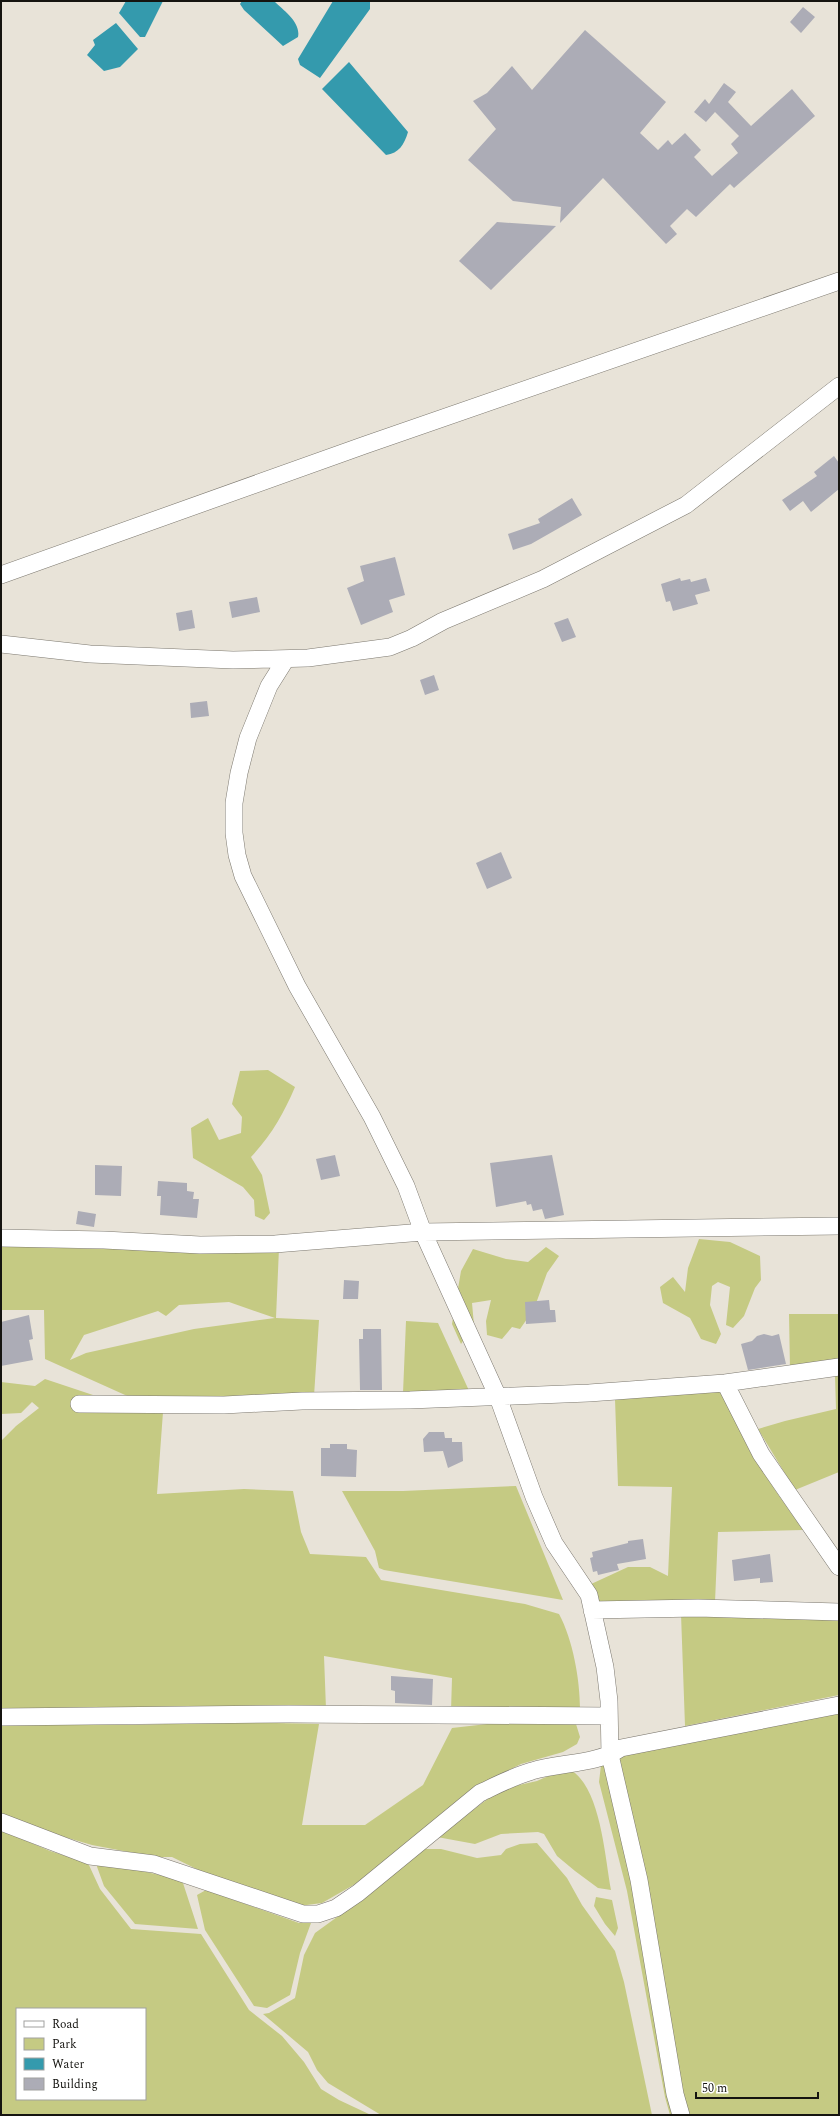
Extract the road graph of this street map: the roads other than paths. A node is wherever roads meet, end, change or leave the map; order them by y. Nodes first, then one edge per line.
1 (839, 281) edge
2 (839, 386) edge
3 (1, 576) edge
4 (1, 644) edge
5 (286, 660) junction
6 (839, 1226) edge
7 (424, 1232) junction
8 (1, 1238) edge
9 (839, 1367) edge
10 (725, 1383) junction
11 (498, 1397) junction
12 (79, 1404) dead end
13 (839, 1567) edge
14 (592, 1610) junction
15 (839, 1612) edge
16 (839, 1705) edge
17 (609, 1716) junction
18 (1, 1718) edge
19 (610, 1755) junction
20 (1, 1822) edge
21 (681, 2115) edge

1 - 3 street
2 - 5 street
4 - 5 street
5 - 7 street
6 - 7 street
7 - 8 street
7 - 11 street
9 - 10 street
10 - 11 street
10 - 13 street
11 - 12 street
11 - 14 street
14 - 15 street
14 - 17 street
16 - 19 street
17 - 18 street
17 - 19 street
19 - 20 street
19 - 21 street

